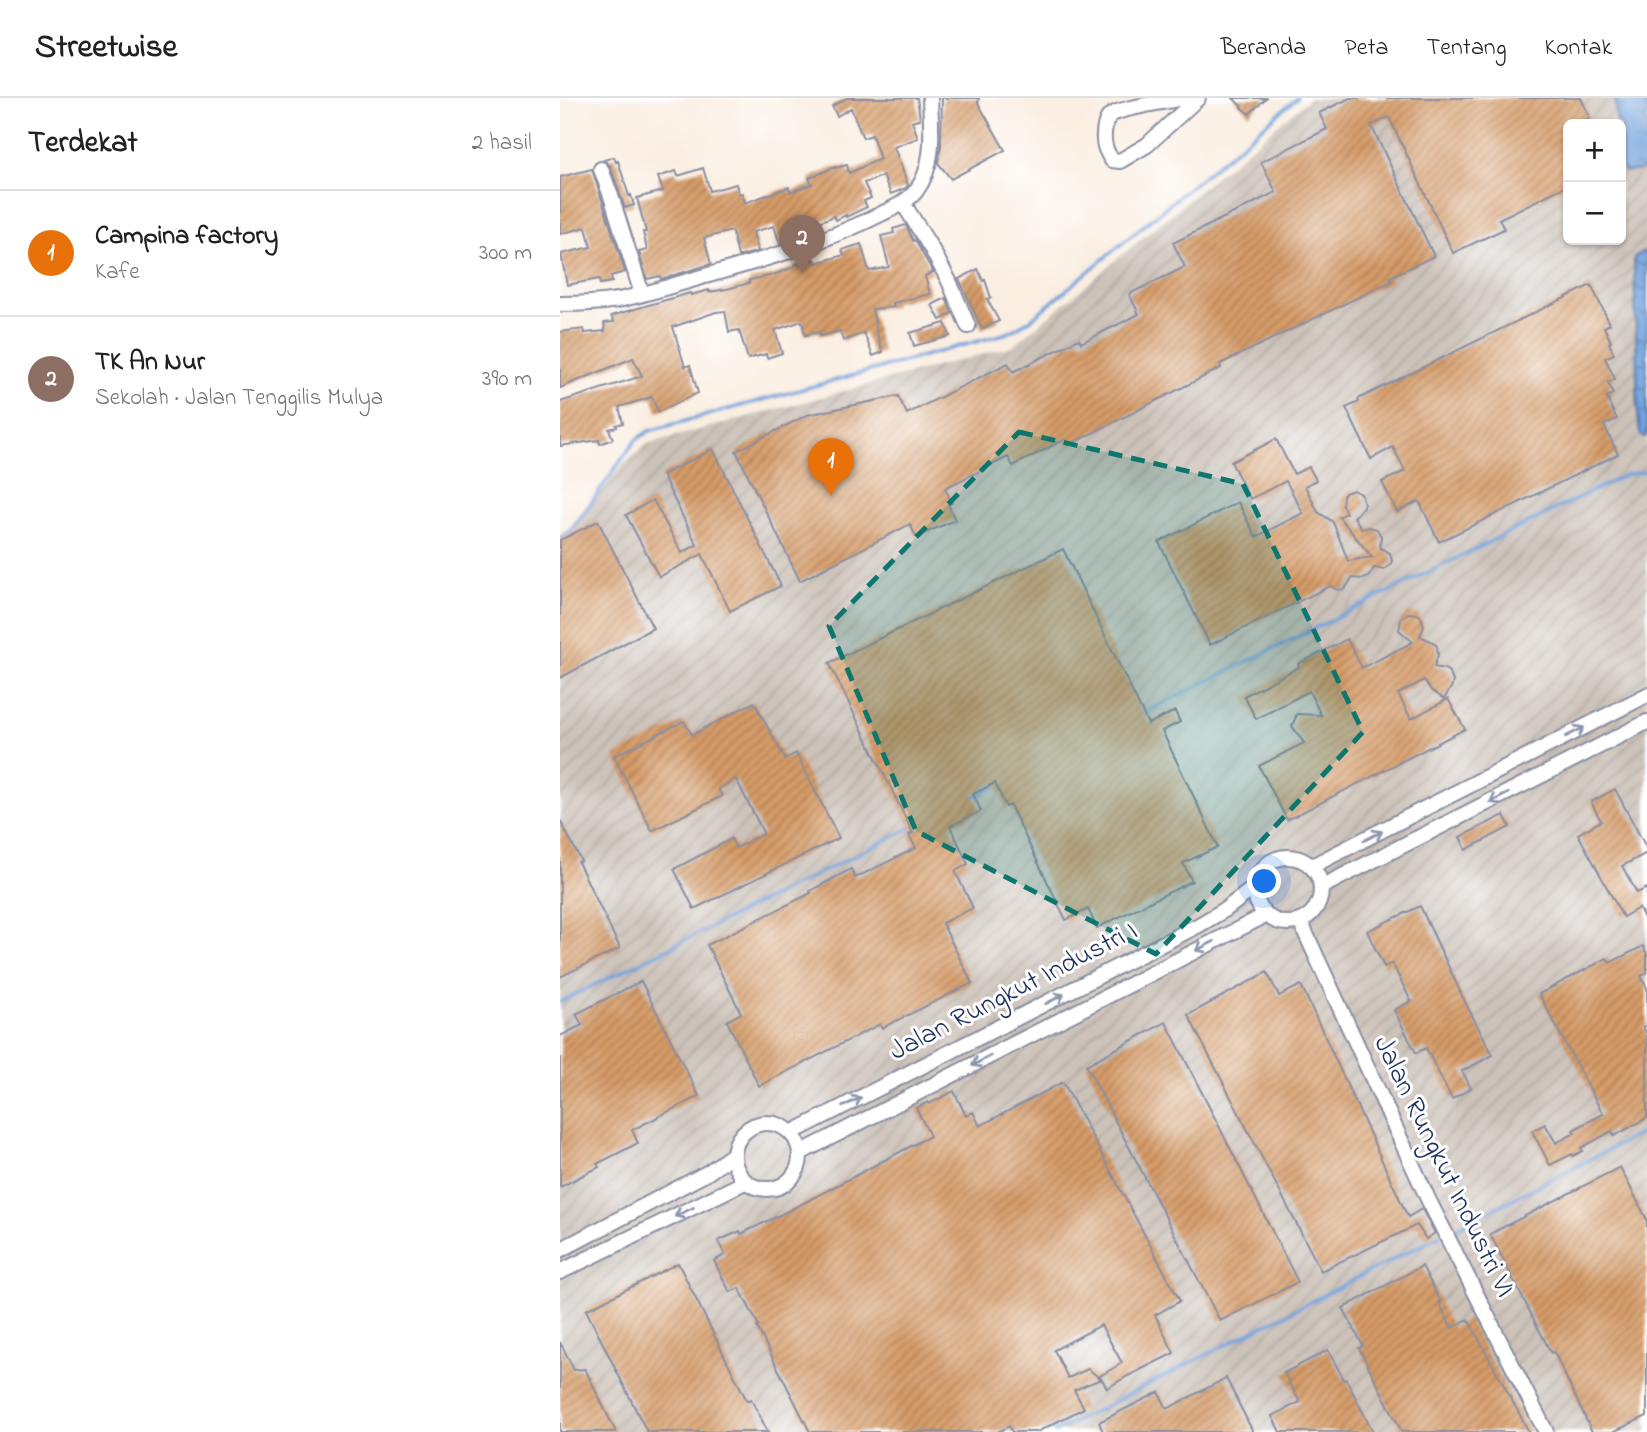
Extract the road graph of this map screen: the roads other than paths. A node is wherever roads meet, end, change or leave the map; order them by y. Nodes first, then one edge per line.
1 (930, 98) edge
2 (1181, 98) edge
3 (1198, 98) edge
4 (601, 169) dead end
5 (903, 203) junction
6 (642, 294) junction
7 (560, 304) edge
8 (968, 326) dead end
9 (1647, 695) edge
10 (1647, 722) edge
11 (1312, 866) junction
12 (1255, 887) junction
13 (1321, 887) junction
14 (1266, 915) junction
15 (1300, 921) junction
16 (791, 1133) junction
17 (800, 1153) junction
18 (734, 1154) junction
19 (746, 1182) junction
20 (560, 1250) edge
21 (560, 1272) edge
22 (1546, 1432) edge

1 - 5 street
2 - 3 street
4 - 6 street
5 - 6 street
5 - 8 street
6 - 7 street
11 -> 9 street
10 -> 13 street
11 - 12 street
11 - 13 street
12 - 14 street
16 -> 12 street, Jalan Rungkut Industri I
13 - 15 street
14 - 15 street
14 -> 17 street, Jalan Rungkut Industri I
15 - 22 street, Jalan Rungkut Industri VI
16 - 17 street
16 - 18 street
17 - 19 street
18 - 19 street
18 - 20 street
19 -> 21 street

